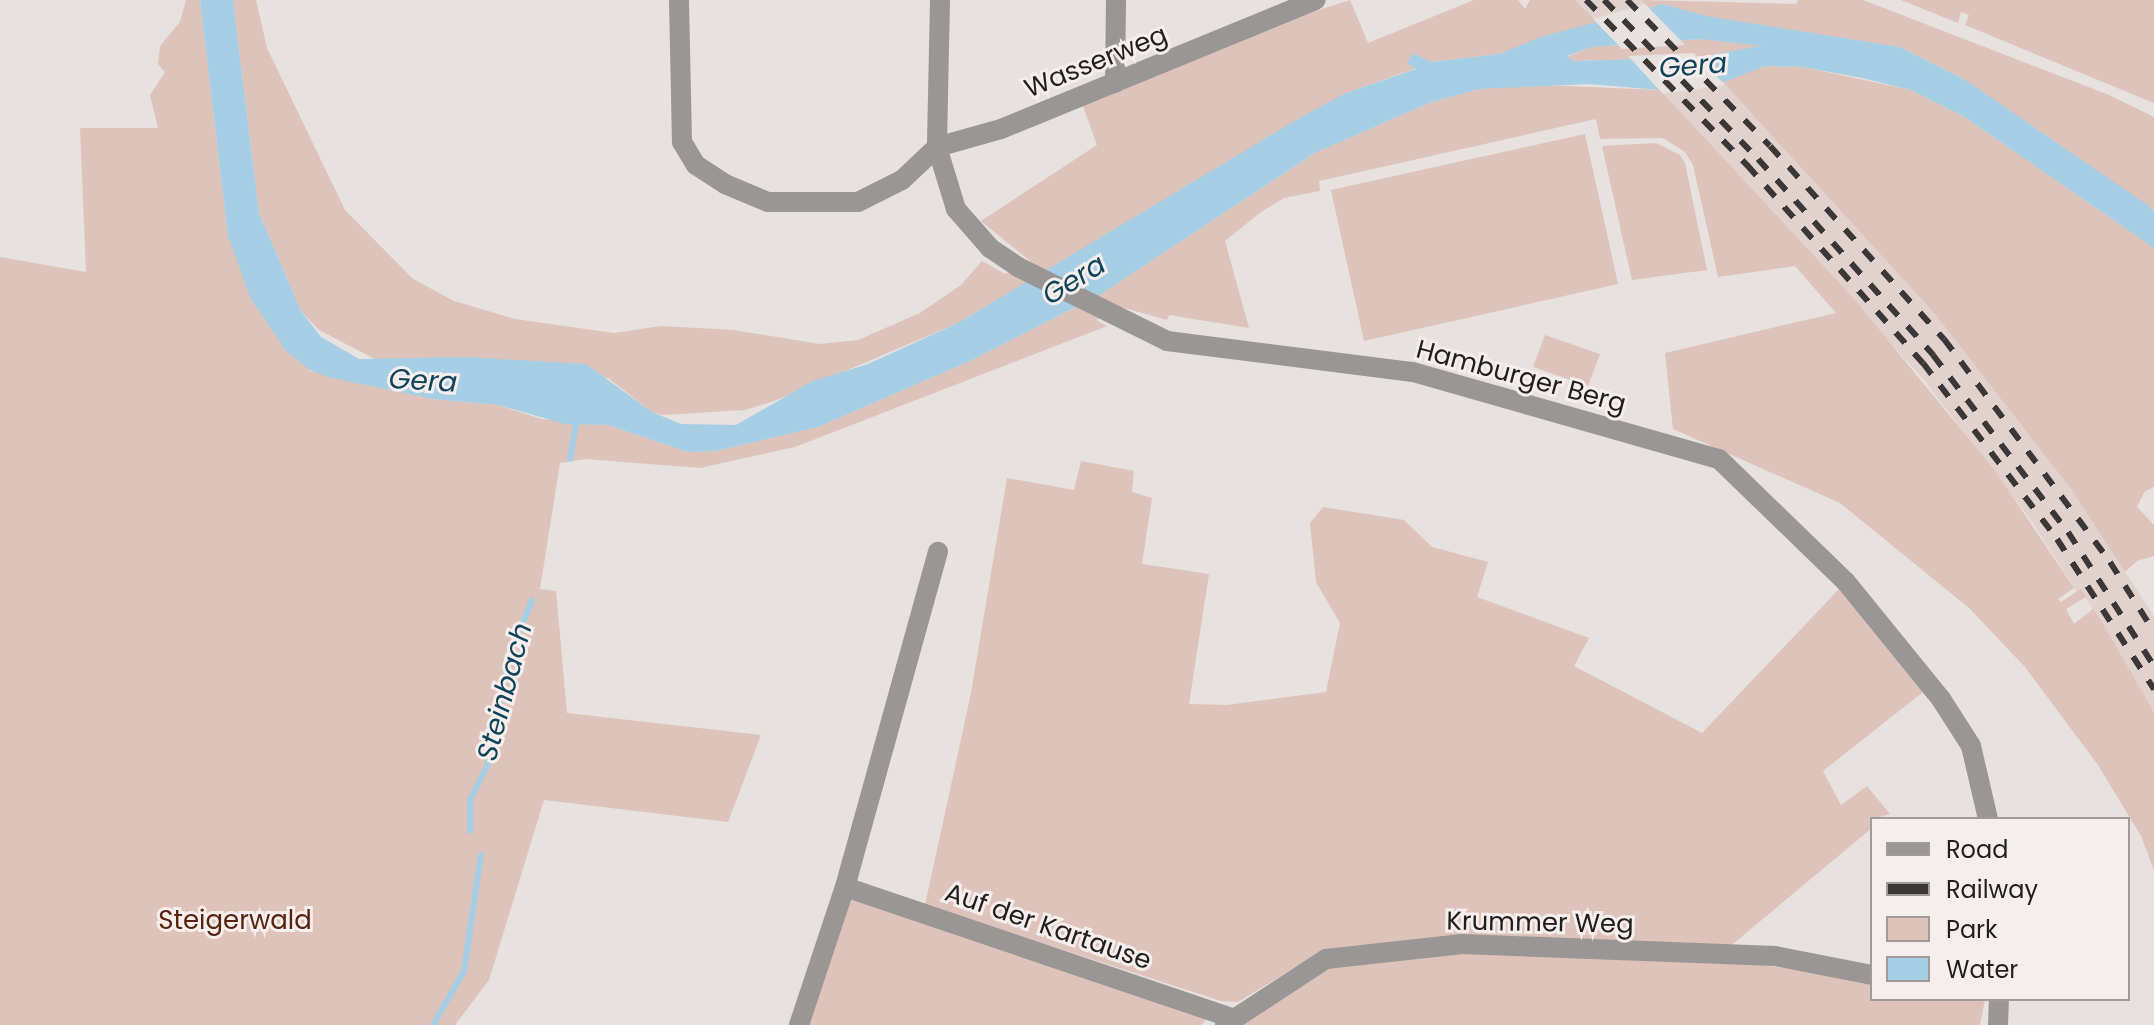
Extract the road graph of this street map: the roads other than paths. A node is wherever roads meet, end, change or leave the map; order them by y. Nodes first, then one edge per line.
1 (679, 0) edge
2 (940, 0) edge
3 (1116, 0) edge
4 (1316, 0) edge
5 (1115, 83) junction
6 (937, 147) junction
7 (938, 552) dead end
8 (1988, 817) edge
9 (845, 887) junction
10 (1870, 975) edge
11 (1999, 1001) edge
12 (1229, 1022) edge
13 (799, 1025) edge
14 (1998, 1025) edge

1 - 6 street
2 - 6 street, Hamburger Berg
3 - 5 street
4 - 5 street, Wasserweg
5 - 6 street, Wasserweg
6 - 8 street, Hamburger Berg
7 - 9 street
9 - 12 street, Auf der Kartause
9 - 13 street
10 - 12 street, Krummer Weg
11 - 14 street

